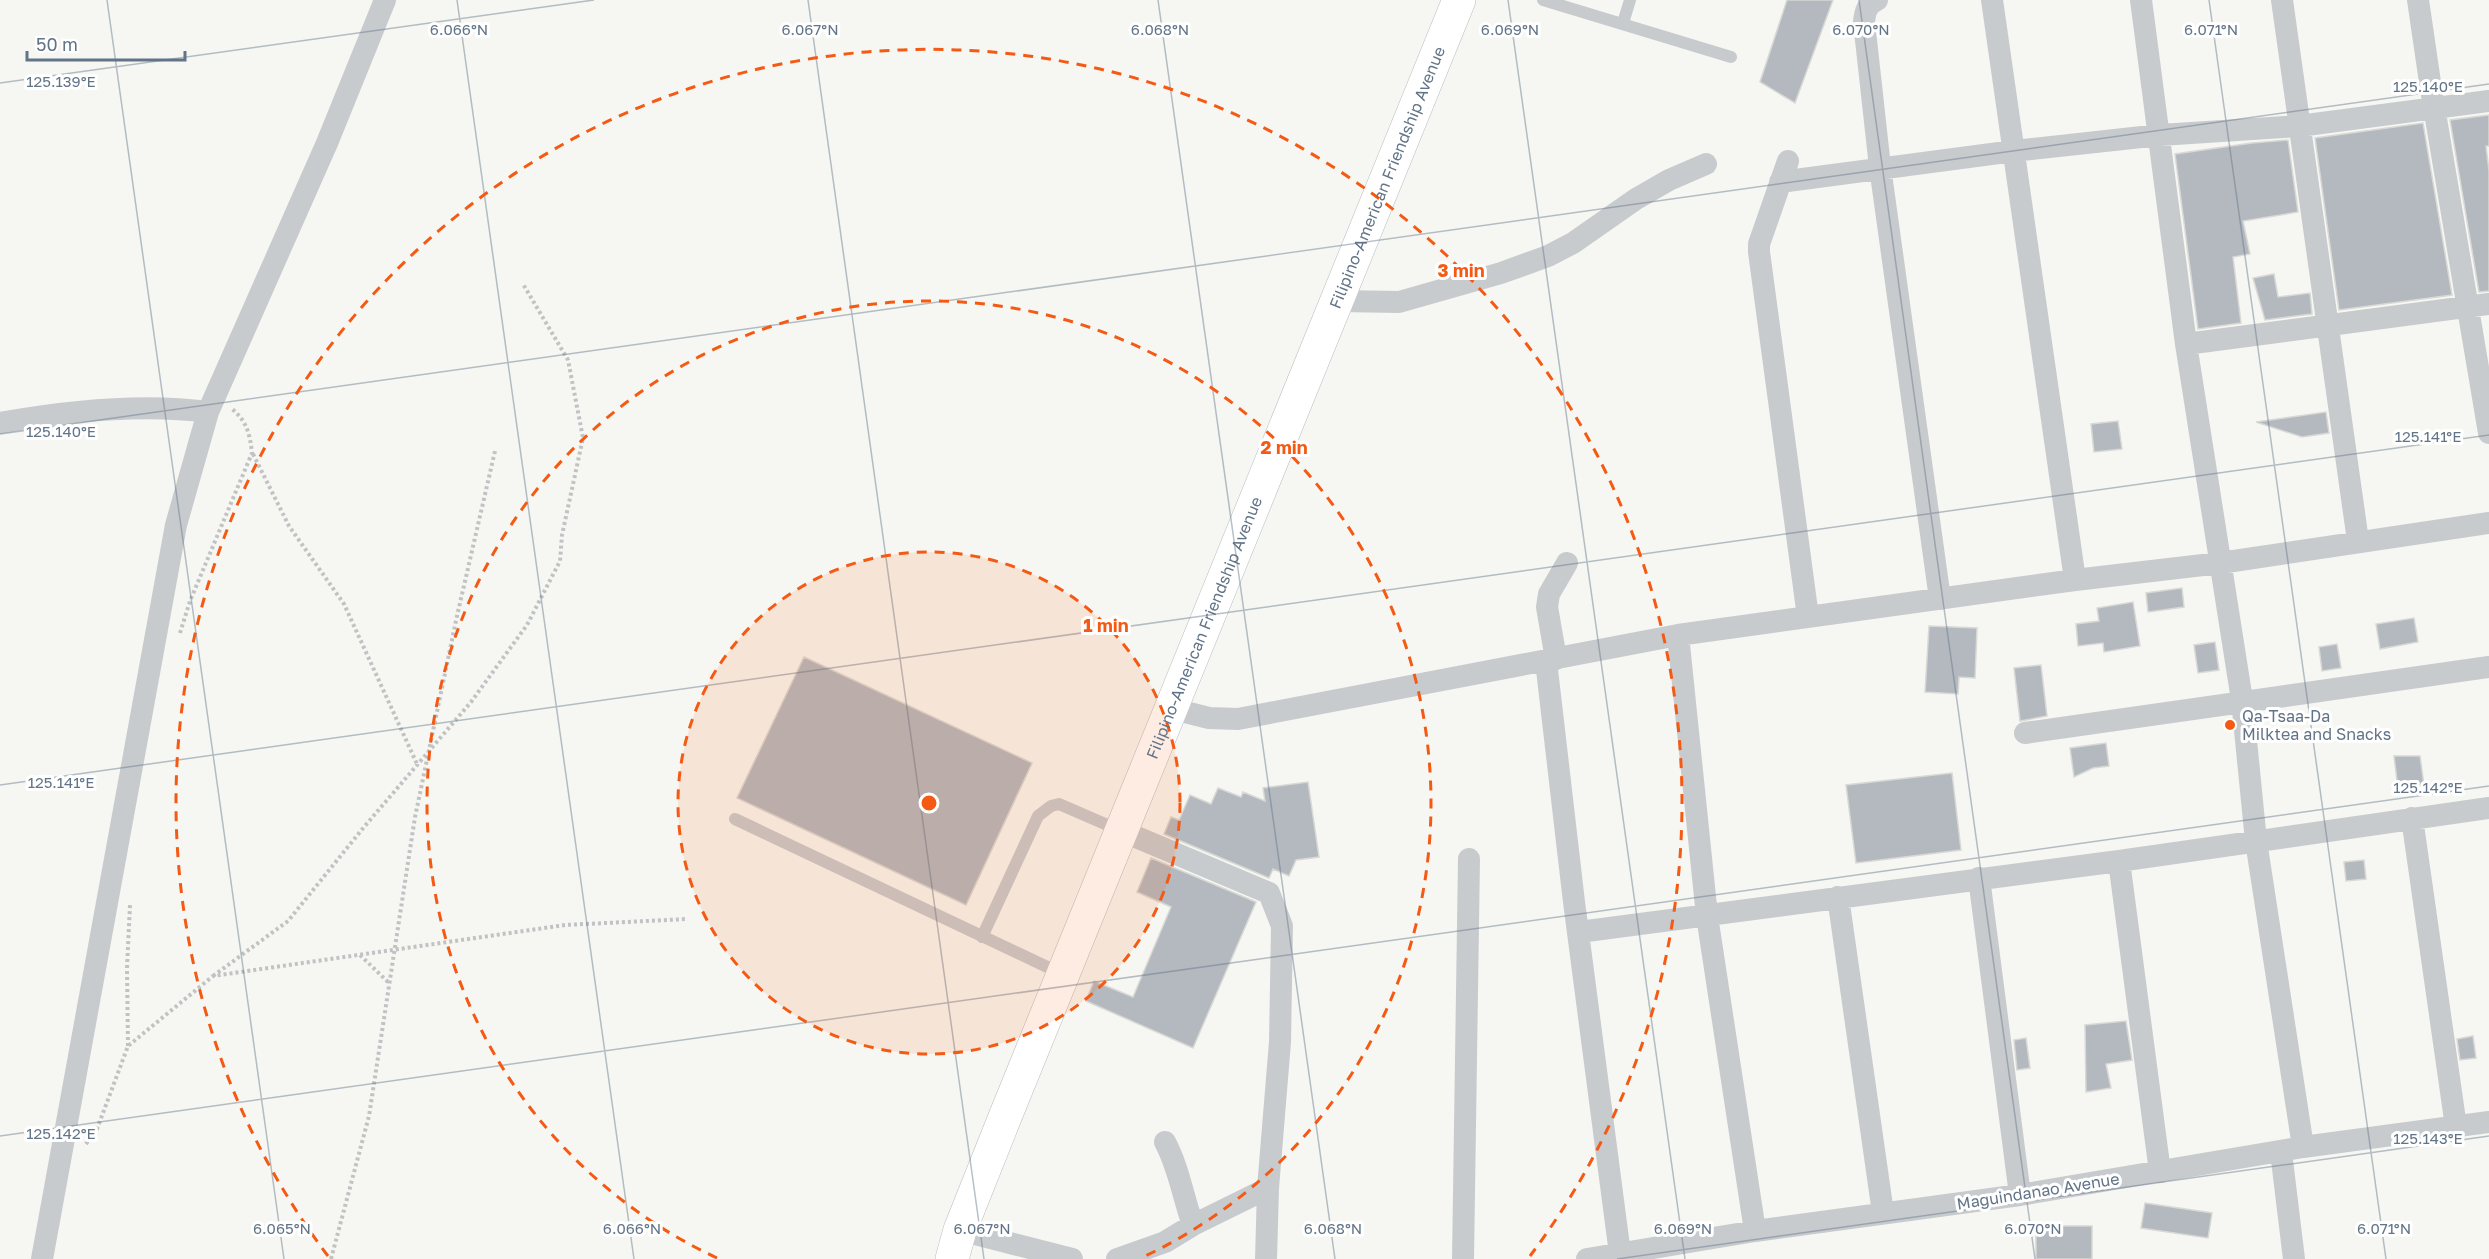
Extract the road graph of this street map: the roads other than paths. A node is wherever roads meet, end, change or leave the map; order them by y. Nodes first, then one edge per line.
1 (385, 0) edge
2 (1459, 0) edge
3 (1543, 0) edge
4 (1630, 0) edge
5 (1877, 0) edge
6 (1992, 0) edge
7 (2141, 0) edge
8 (2282, 0) edge
9 (2418, 0) edge
10 (1623, 23) junction
11 (1731, 57) dead end
12 (2489, 101) edge
13 (2434, 109) junction
14 (2299, 126) junction
15 (2160, 135) junction
16 (2014, 151) junction
17 (1706, 164) dead end
18 (1880, 167) junction
19 (1338, 301) junction
20 (2479, 305) edge
21 (2328, 327) junction
22 (2186, 344) junction
23 (208, 412) junction
24 (0, 423) edge
25 (2489, 433) edge
26 (2489, 523) edge
27 (2358, 541) junction
28 (1567, 563) dead end
29 (2220, 563) junction
30 (2075, 580) junction
31 (1940, 599) junction
32 (1808, 617) junction
33 (1678, 634) junction
34 (1551, 660) junction
35 (2489, 667) edge
36 (2242, 700) junction
37 (1173, 709) junction
38 (2025, 733) dead end
39 (2489, 808) edge
40 (2412, 818) junction
41 (735, 819) dead end
42 (1122, 831) junction
43 (2256, 841) junction
44 (1469, 859) dead end
45 (2119, 861) junction
46 (1979, 878) junction
47 (1838, 897) junction
48 (1707, 916) junction
49 (1579, 932) junction
50 (982, 936) junction
51 (1063, 975) junction
52 (2489, 1122) edge
53 (2456, 1127) junction
54 (1165, 1142) dead end
55 (2303, 1147) junction
56 (2281, 1152) junction
57 (2160, 1172) junction
58 (1268, 1188) junction
59 (2020, 1195) junction
60 (1883, 1213) junction
61 (1193, 1225) junction
62 (1755, 1231) junction
63 (956, 1244) edge
64 (1620, 1254) junction
65 (42, 1259) edge
66 (1072, 1259) edge
67 (1118, 1259) edge
68 (1266, 1259) edge
69 (1463, 1259) edge
70 (1587, 1259) edge
71 (2294, 1259) edge

1 - 23 street
2 - 19 main road, Filipino-American Friendship Avenue
3 - 10 lane
4 - 10 lane
5 - 18 street
6 - 16 street
7 - 15 street
8 - 14 street
9 - 13 street
10 - 11 lane
12 - 13 street
13 - 14 street
13 - 20 street
14 - 15 street
14 - 21 street
15 - 16 street
15 - 22 street
16 - 18 street
16 - 30 street
17 - 19 street
18 - 31 street
18 - 32 street
19 - 37 main road, Filipino-American Friendship Avenue
20 - 21 street
20 - 25 street
21 - 22 street
21 - 27 street
22 - 29 street
23 - 24 street
23 - 65 street
26 - 27 street
27 - 29 street
28 - 34 street
29 - 30 street
29 - 36 street
30 - 31 street
31 - 32 street
32 - 33 street
33 - 34 street
33 - 48 street
34 - 37 street
34 - 49 street
35 - 36 street
36 - 38 street
36 - 43 street
37 - 42 main road, Filipino-American Friendship Avenue
39 - 40 street
40 - 43 street
40 - 53 street
41 - 50 lane
42 - 50 lane
42 - 51 main road, Filipino-American Friendship Avenue
42 - 58 street
43 - 45 street
43 - 55 street
44 - 69 street
45 - 46 street
45 - 57 street
46 - 47 street
46 - 59 street
47 - 48 street
47 - 60 street
48 - 49 street
48 - 62 street
49 - 64 street
50 - 51 lane
51 - 63 main road, Filipino-American Friendship Avenue
52 - 53 street, Maguindanao Avenue
53 - 55 street, Maguindanao Avenue
54 - 61 street
55 - 56 street, Maguindanao Avenue
56 - 57 street, Maguindanao Avenue
56 - 71 street
57 - 59 street, Maguindanao Avenue
58 - 61 street
58 - 68 street
59 - 60 street, Maguindanao Avenue
60 - 62 street, Maguindanao Avenue
61 - 67 street
62 - 64 street, Maguindanao Avenue
63 - 66 street
64 - 70 street, Maguindanao Avenue

